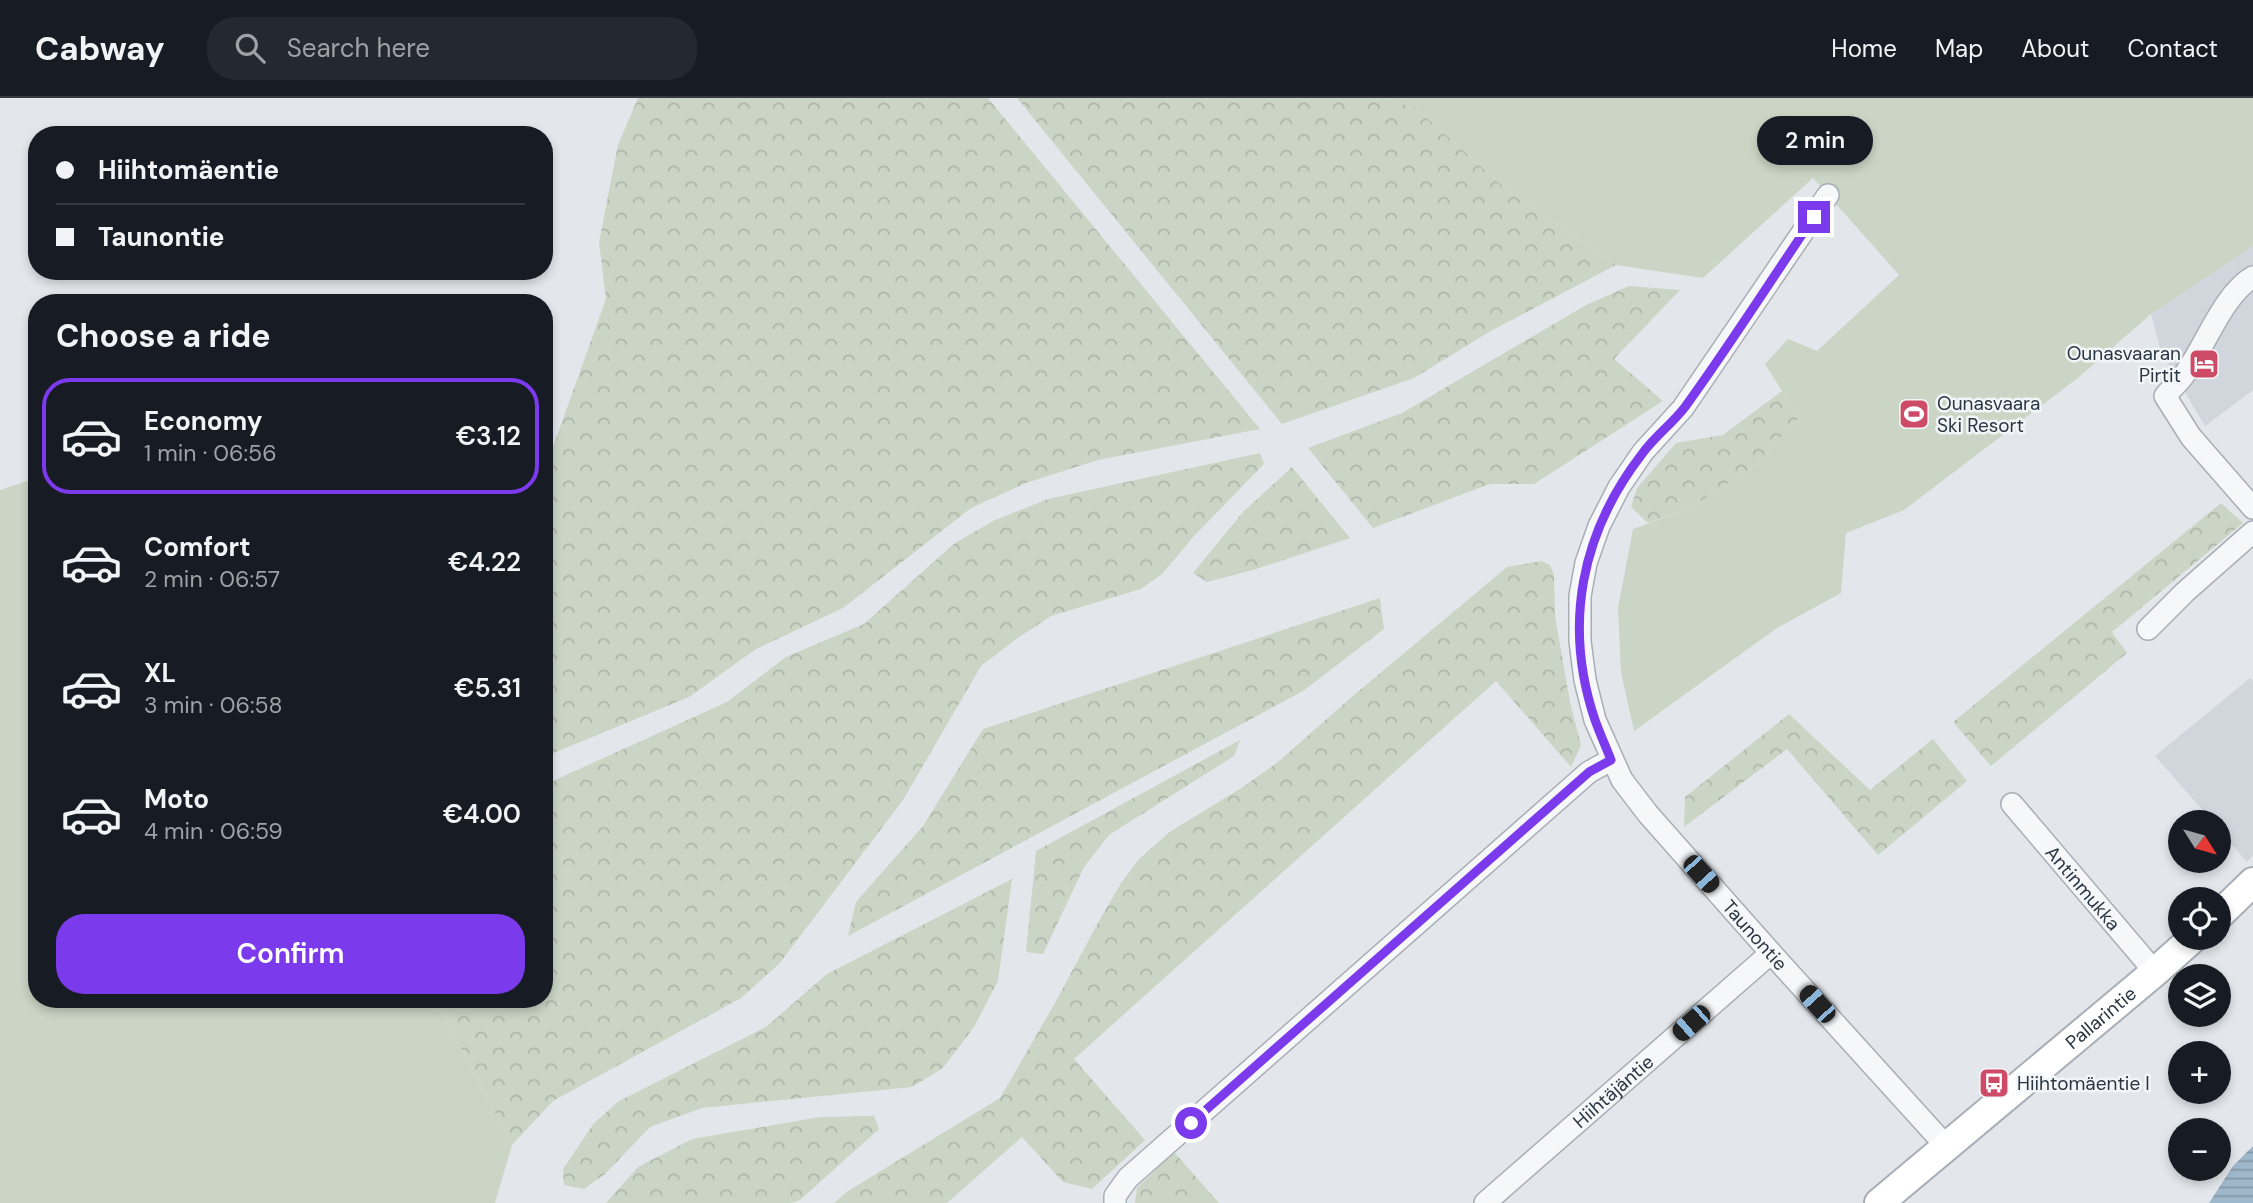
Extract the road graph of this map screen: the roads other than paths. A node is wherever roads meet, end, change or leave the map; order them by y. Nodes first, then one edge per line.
1 (1828, 195) dead end
2 (2253, 277) edge
3 (2253, 508) edge
4 (2253, 532) edge
5 (2148, 629) dead end
6 (1611, 760) junction
7 (2012, 804) dead end
8 (2253, 882) edge
9 (2231, 903) edge
10 (2180, 950) edge
11 (1771, 953) junction
12 (2155, 972) junction
13 (1946, 1146) junction
14 (1115, 1203) edge
15 (1485, 1203) edge
16 (1879, 1203) edge

1 - 6 street, Taunontie
2 - 3 street
4 - 5 street
6 - 11 street, Taunontie
6 - 14 street
7 - 12 street, Antinmukka
8 - 9 street
10 - 12 street, Pallarintie
11 - 13 street, Taunontie
11 - 15 street, Hiihtäjäntie
12 - 13 street, Pallarintie
13 - 16 street, Pallarintie

